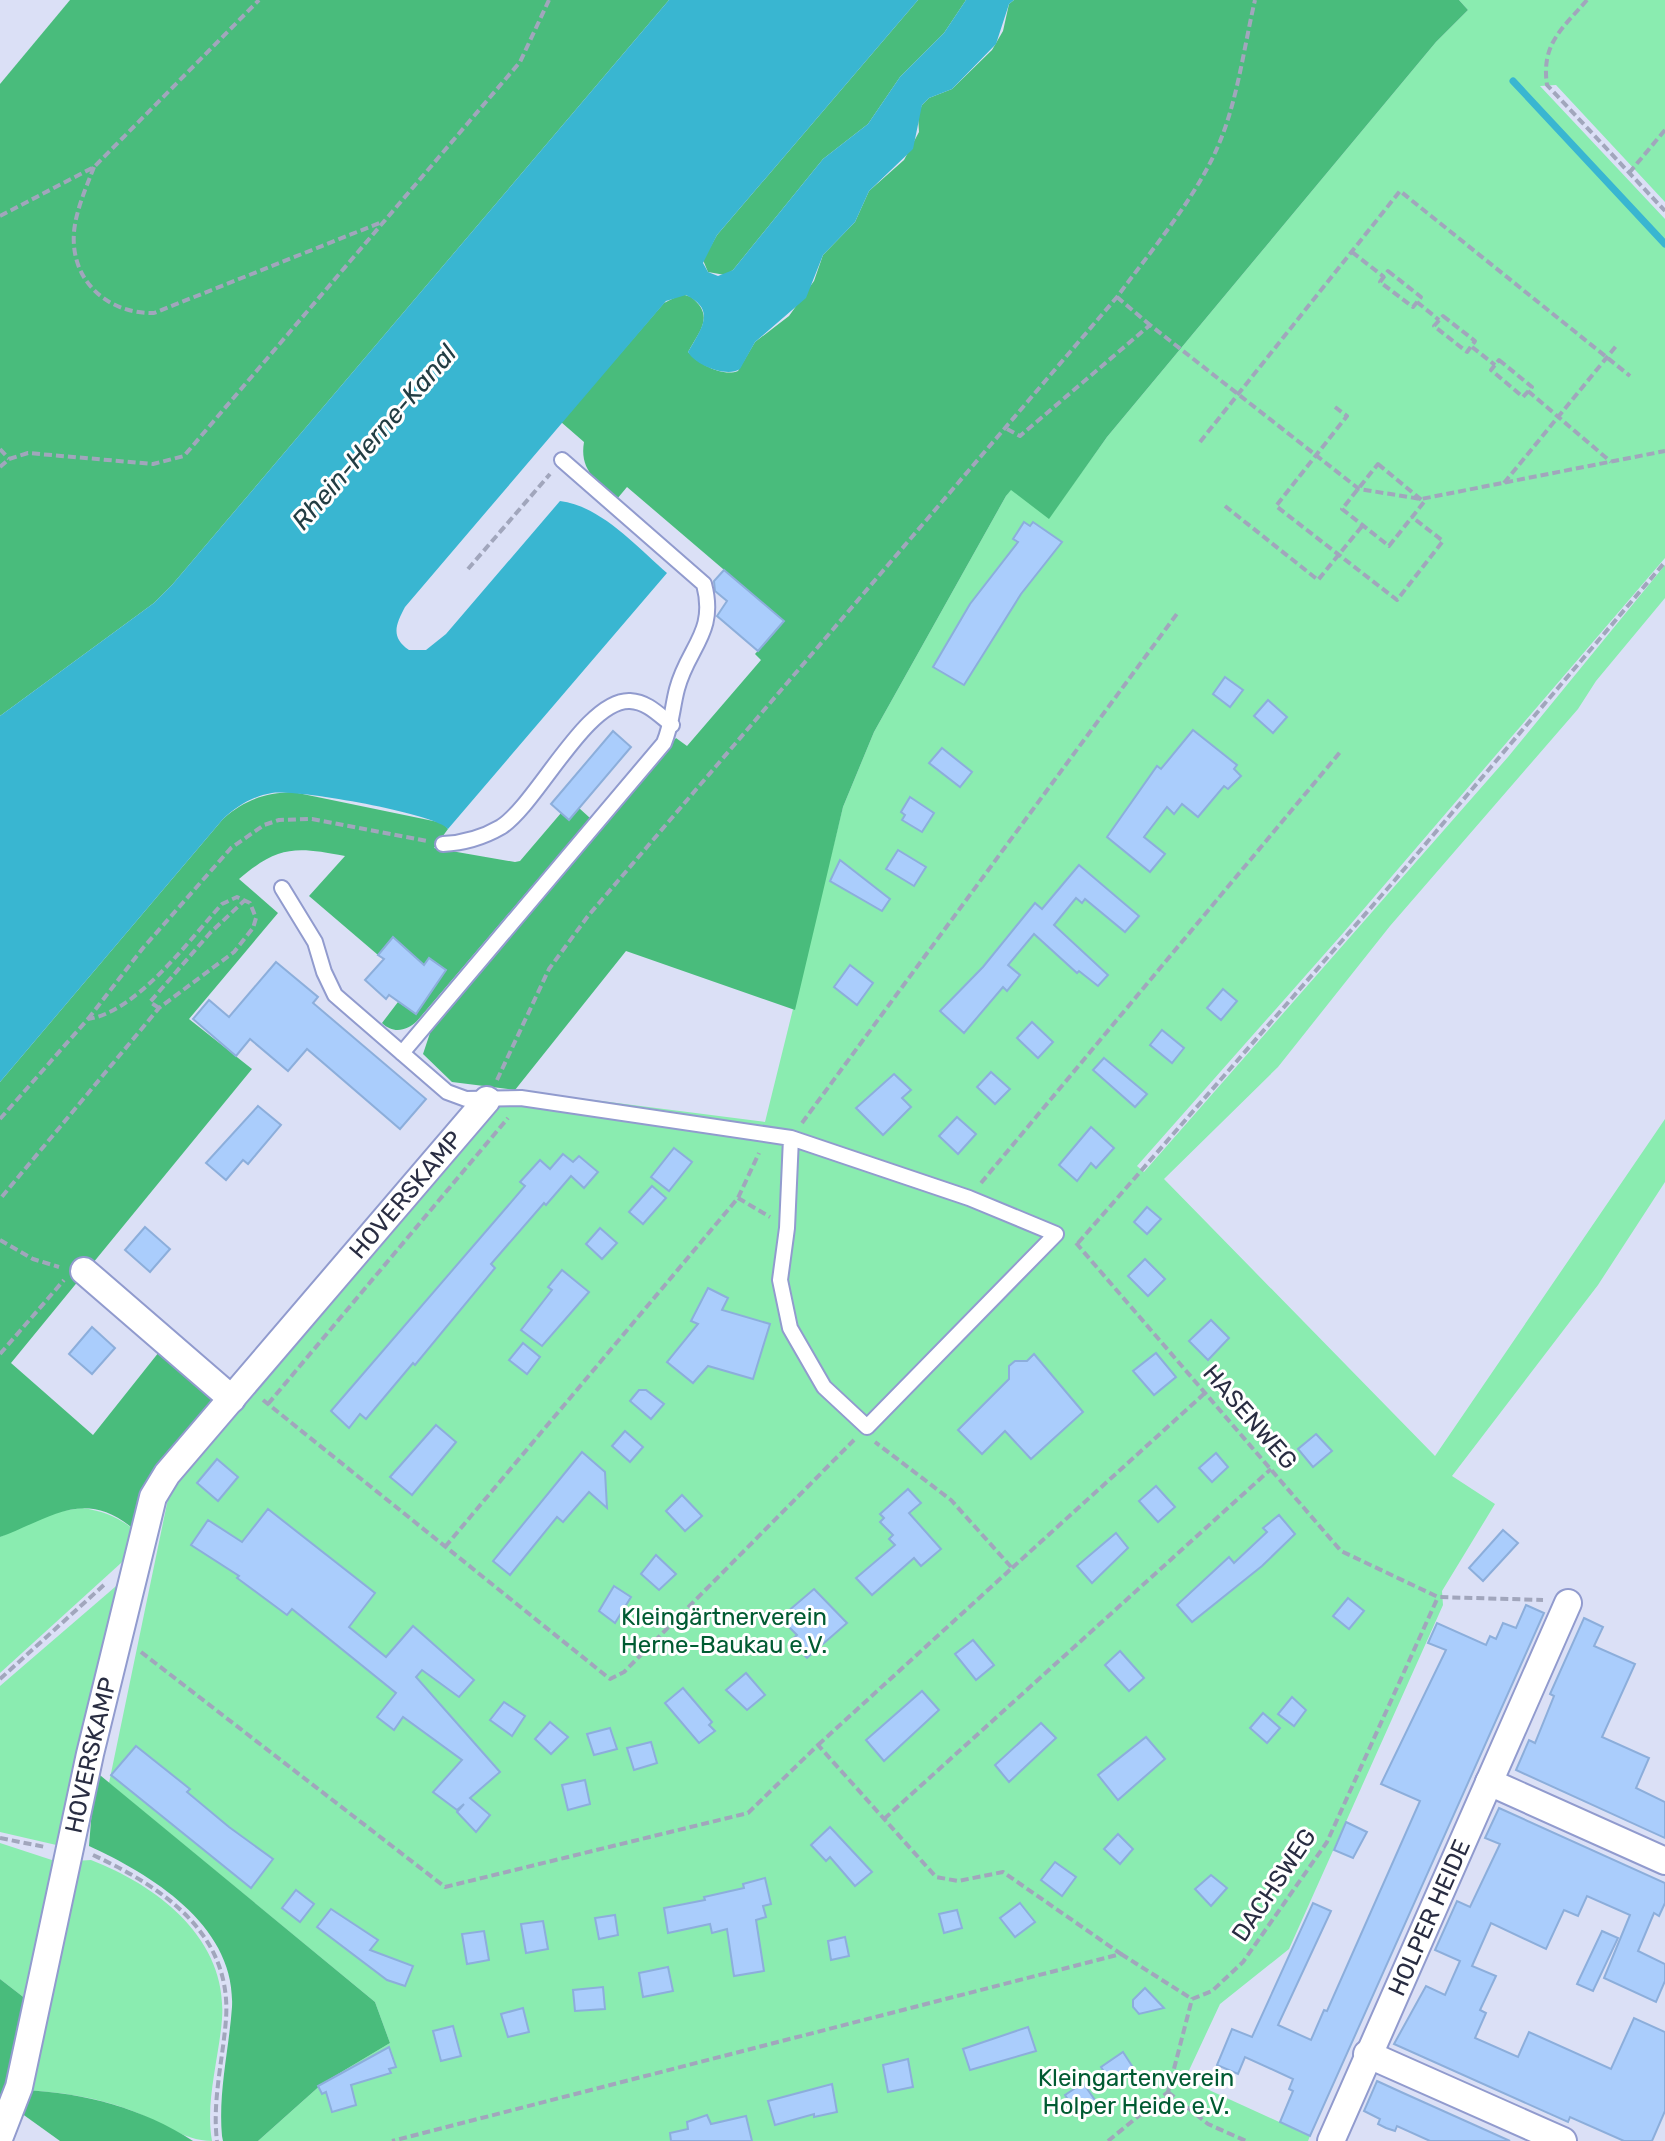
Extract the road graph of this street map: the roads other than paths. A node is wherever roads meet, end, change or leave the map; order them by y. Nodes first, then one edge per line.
1 (562, 460) road end
2 (672, 725) junction
3 (443, 844) road end
4 (282, 888) dead end
5 (402, 1053) junction
6 (487, 1100) junction
7 (791, 1138) junction
8 (84, 1271) dead end
9 (232, 1399) junction
10 (1568, 1603) road end
11 (1489, 1782) junction
12 (1665, 1861) edge
13 (1367, 2054) junction
14 (0, 2136) edge
15 (1331, 2141) edge
16 (1563, 2141) edge

1 - 2 lane
2 - 3 lane
2 - 5 lane
4 - 5 lane
5 - 6 lane
6 - 7 lane
6 - 9 street, HOVERSKAMP
7 - 7 lane
8 - 9 street
9 - 14 street, HOVERSKAMP
10 - 11 street, HOLPER HEIDE
11 - 12 street
11 - 13 street, HOLPER HEIDE
13 - 15 street, HOLPER HEIDE
13 - 16 street

